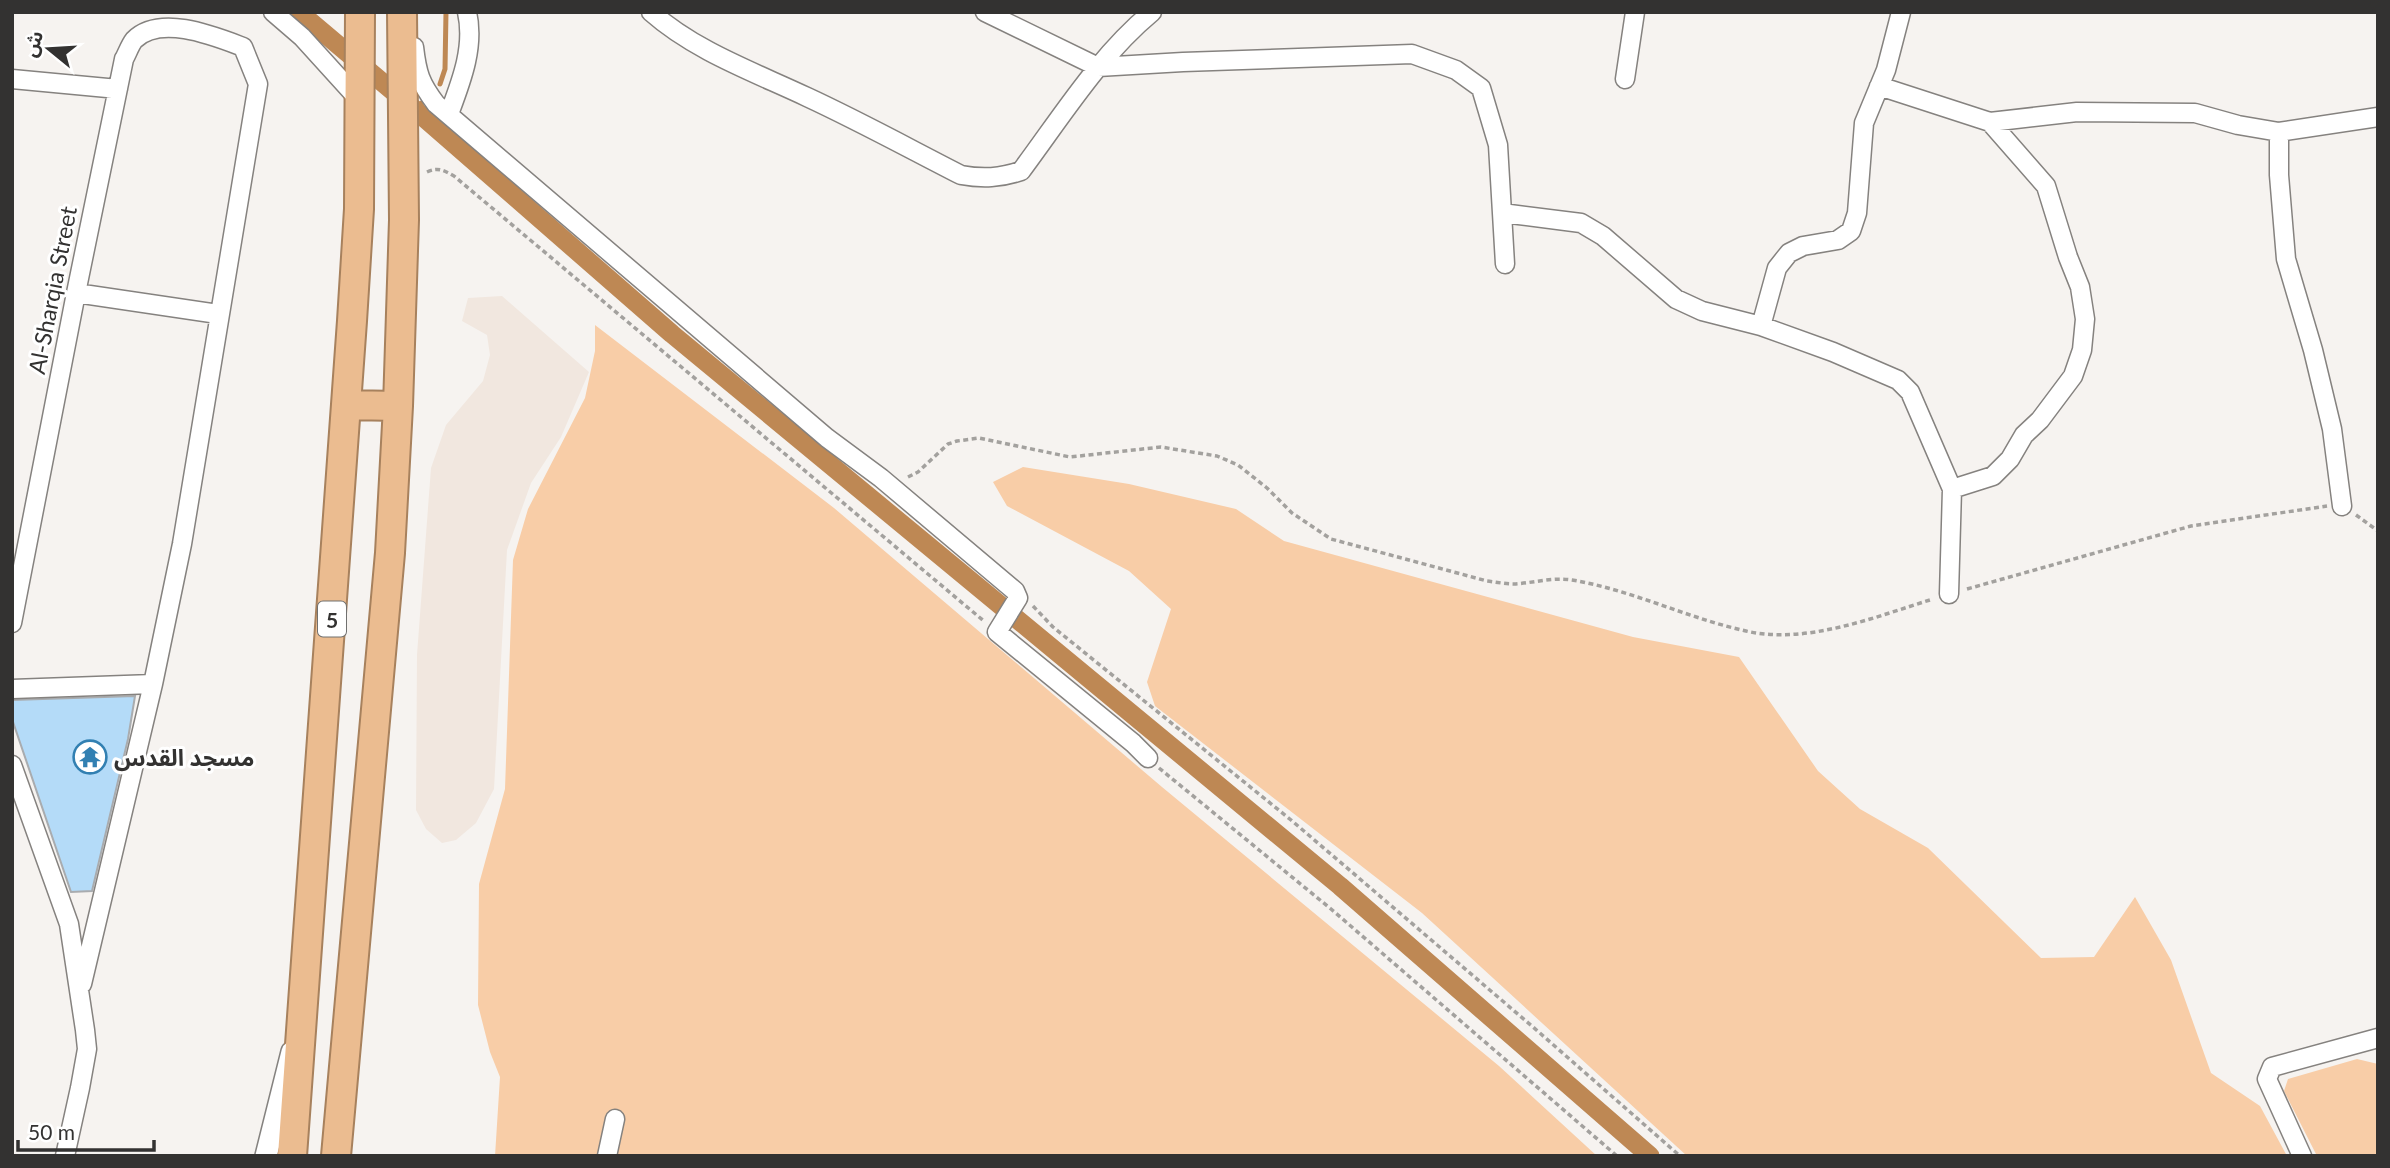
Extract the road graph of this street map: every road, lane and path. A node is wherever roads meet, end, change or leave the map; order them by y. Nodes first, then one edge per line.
1 (272, 12) edge
2 (402, 12) edge
3 (414, 12) edge
4 (467, 12) edge
5 (651, 12) edge
6 (985, 12) edge
7 (1152, 12) edge
8 (1635, 12) edge
9 (1901, 12) edge
10 (360, 22) edge
11 (1098, 67) junction
12 (12, 79) edge
13 (1625, 79) dead end
14 (1878, 86) junction
15 (118, 89) junction
16 (361, 92) junction
17 (449, 114) junction
18 (2378, 117) edge
19 (1990, 122) junction
20 (2279, 132) junction
21 (404, 186) junction
22 (1502, 213) junction
23 (1505, 264) dead end
24 (76, 293) junction
25 (218, 314) junction
26 (1761, 326) junction
27 (346, 405) junction
28 (398, 406) junction
29 (881, 478) junction
30 (1952, 489) junction
31 (2342, 506) junction
32 (2378, 531) edge
33 (1949, 594) junction
34 (1008, 612) junction
35 (12, 624) edge
36 (153, 684) junction
37 (12, 689) edge
38 (1148, 758) joint
39 (12, 765) edge
40 (79, 994) junction
41 (302, 1020) junction
42 (2378, 1038) edge
43 (615, 1119) dead end
44 (65, 1156) edge
45 (267, 1156) edge
46 (292, 1156) edge
47 (336, 1156) edge
48 (607, 1156) edge
49 (1617, 1156) edge
50 (1679, 1156) edge
51 (2302, 1156) edge

1 - 16 street
2 - 21 highway
3 - 17 street
4 - 17 street
5 - 11 street
6 - 11 street
7 - 11 street
8 - 13 street
9 - 14 street
10 - 16 highway, 5
11 - 22 street
12 - 15 street
14 - 19 street
14 - 26 street
15 - 24 street, Al-Sharqia Street
15 - 25 street, Al-Sharqia Street
16 - 27 highway, 5
17 - 29 street
18 - 20 street
19 - 20 street
19 - 30 street
20 - 31 street
21 - 28 highway
21 - 34 path
22 - 23 street
22 - 26 street
24 - 25 street
24 - 35 street, Al-Sharqia Street
25 - 36 street
26 - 30 street
27 - 28 highway
27 - 41 highway, 5
28 - 47 highway
29 - 33 path
29 - 34 street
30 - 33 street
31 - 32 path
31 - 33 path
34 - 38 street
34 - 50 path
36 - 37 street
36 - 40 street
38 - 49 path
39 - 40 street
40 - 44 street
41 - 45 street
41 - 46 highway, 5
42 - 51 street
43 - 48 street

